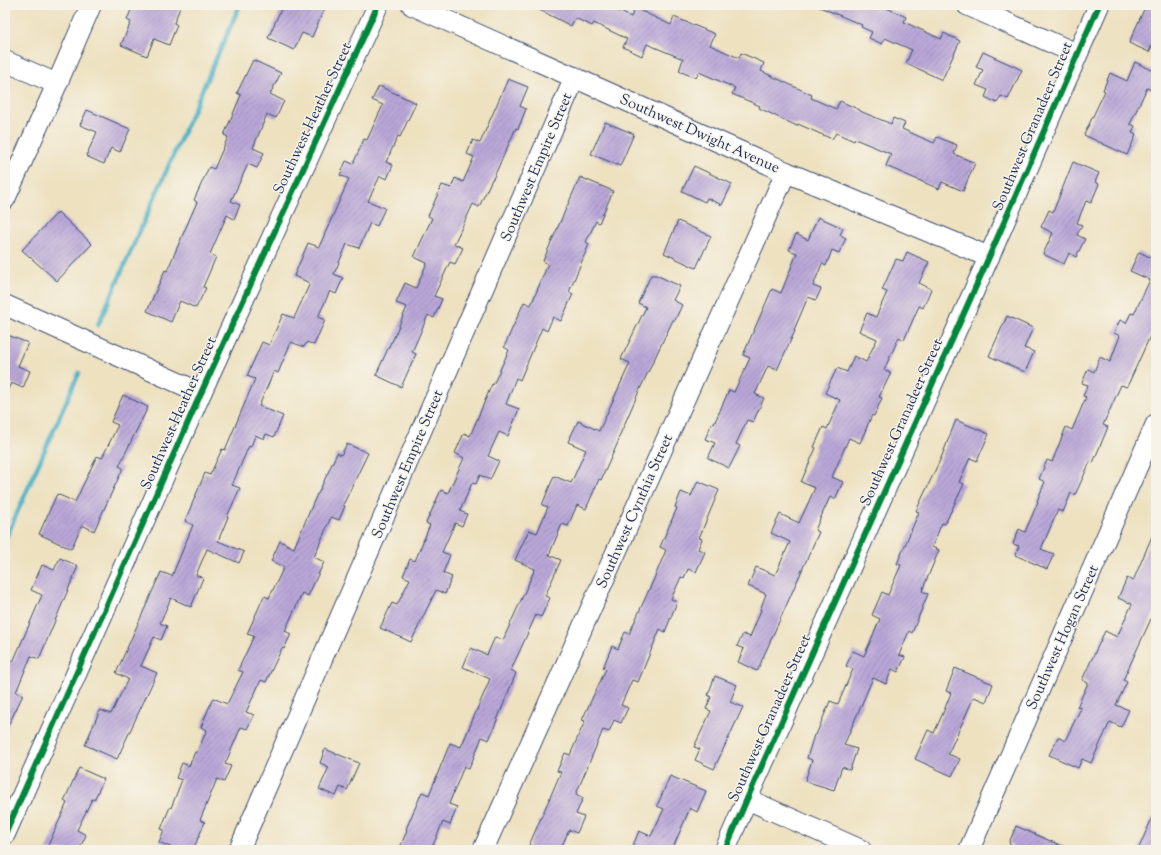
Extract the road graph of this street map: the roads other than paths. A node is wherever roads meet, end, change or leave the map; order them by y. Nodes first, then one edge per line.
1 (91, 5) edge
2 (378, 5) edge
3 (412, 5) edge
4 (967, 5) edge
5 (1099, 5) edge
6 (1077, 54) junction
7 (5, 61) edge
8 (574, 77) junction
9 (57, 84) junction
10 (786, 172) junction
11 (5, 199) edge
12 (989, 257) junction
13 (5, 305) edge
14 (201, 393) junction
15 (1156, 424) edge
16 (747, 798) junction
17 (5, 834) edge
18 (239, 850) edge
19 (483, 850) edge
20 (725, 850) edge
21 (861, 850) edge
22 (969, 850) edge

1 - 9 street
2 - 14 street, Southwest Heather Street
3 - 8 street, Southwest Dwight Avenue
4 - 6 street
5 - 6 street, Southwest Granadeer Street
6 - 12 street, Southwest Granadeer Street
7 - 9 street
8 - 10 street, Southwest Dwight Avenue
8 - 18 street, Southwest Empire Street
9 - 11 street
10 - 12 street, Southwest Dwight Avenue
10 - 19 street, Southwest Cynthia Street
12 - 16 street, Southwest Granadeer Street
13 - 14 street
14 - 17 street, Southwest Heather Street
15 - 22 street, Southwest Hogan Street
16 - 20 street, Southwest Granadeer Street
16 - 21 street

